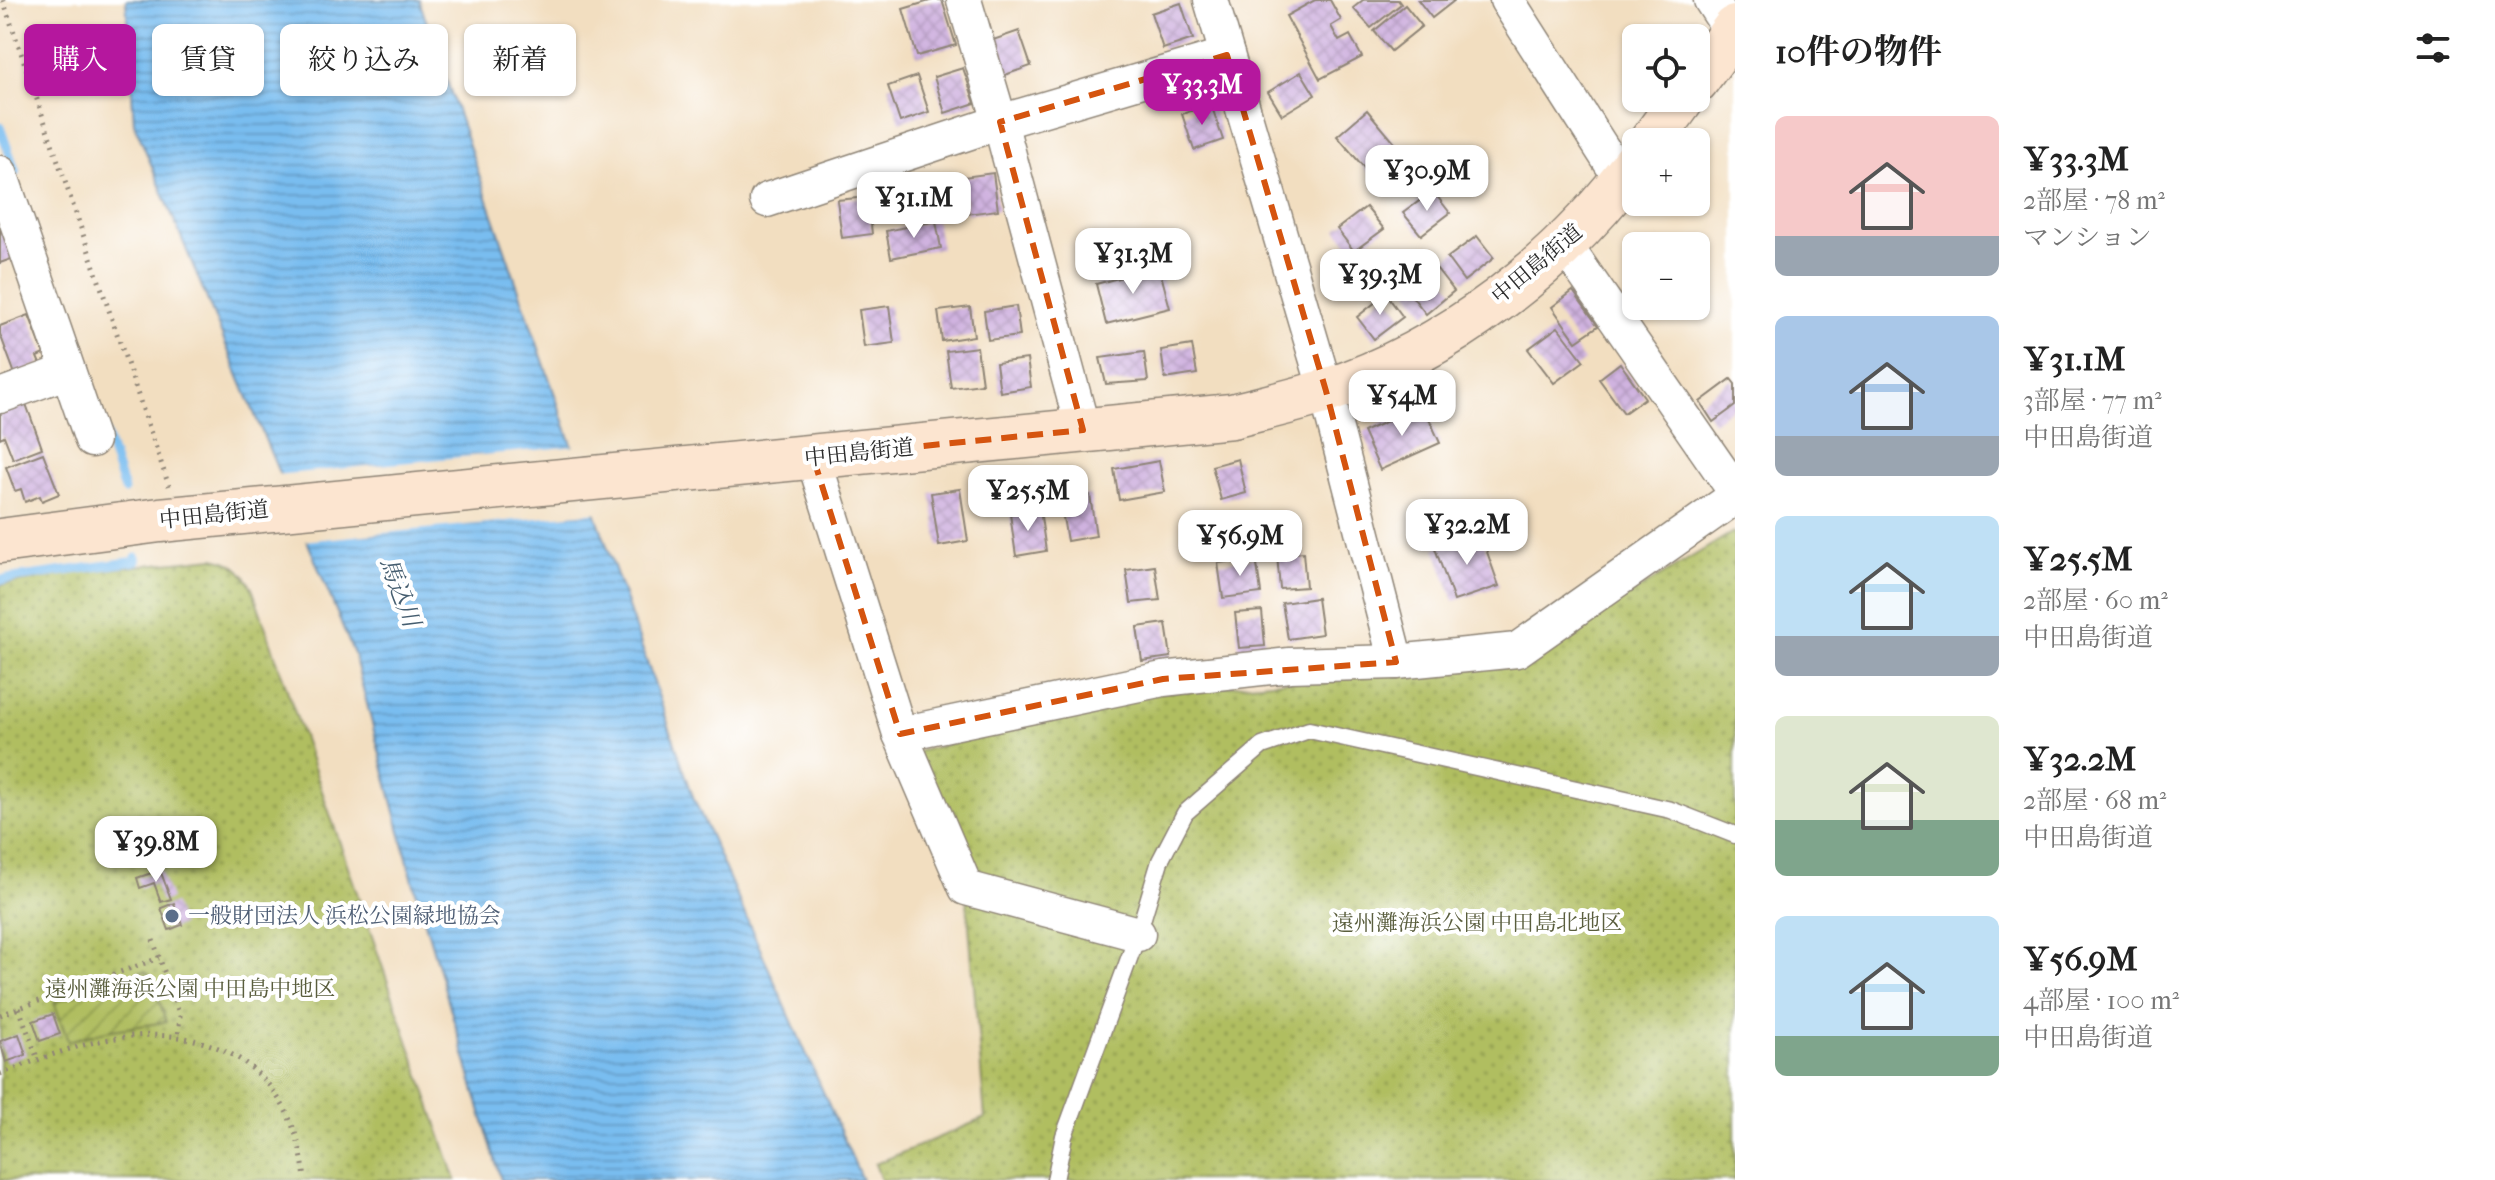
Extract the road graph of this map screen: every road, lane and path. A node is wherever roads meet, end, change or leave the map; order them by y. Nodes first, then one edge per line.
1 (3, 0) edge
2 (964, 0) edge
3 (1211, 0) edge
4 (1507, 0) edge
5 (1728, 24) edge
6 (1227, 55) junction
7 (1710, 56) edge
8 (1000, 122) junction
9 (1622, 161) edge
10 (0, 173) edge
11 (1622, 179) edge
12 (767, 200) dead end
13 (1564, 244) junction
14 (68, 371) junction
15 (1326, 391) junction
16 (0, 396) edge
17 (1083, 430) junction
18 (92, 440) dead end
19 (813, 457) junction
20 (170, 491) dead end
21 (1735, 494) edge
22 (0, 541) edge
23 (1396, 662) junction
24 (900, 734) junction
25 (1735, 835) edge
26 (1138, 934) junction
27 (153, 940) dead end
28 (159, 958) junction
29 (19, 1008) junction
30 (0, 1015) edge
31 (178, 1037) junction
32 (38, 1060) junction
33 (0, 1074) edge
34 (305, 1180) edge
35 (1055, 1180) edge

1 - 20 path
2 - 8 street
3 - 6 street
4 - 9 street
5 - 7 street
6 - 8 street
6 - 15 street
8 - 12 street
8 - 17 street
10 - 14 street
11 - 13 street, 中田島街道
13 - 15 street, 中田島街道
13 - 21 street
14 - 16 street
14 - 18 street
15 - 17 street, 中田島街道
15 - 23 street
17 - 19 street, 中田島街道
19 - 22 street, 中田島街道
19 - 24 street
21 - 23 street
23 - 24 street
24 - 26 street
25 - 26 lane
26 - 35 lane
27 - 28 path
28 - 29 path
28 - 31 path
29 - 30 path
29 - 32 path
31 - 32 path
31 - 34 path
32 - 33 path

